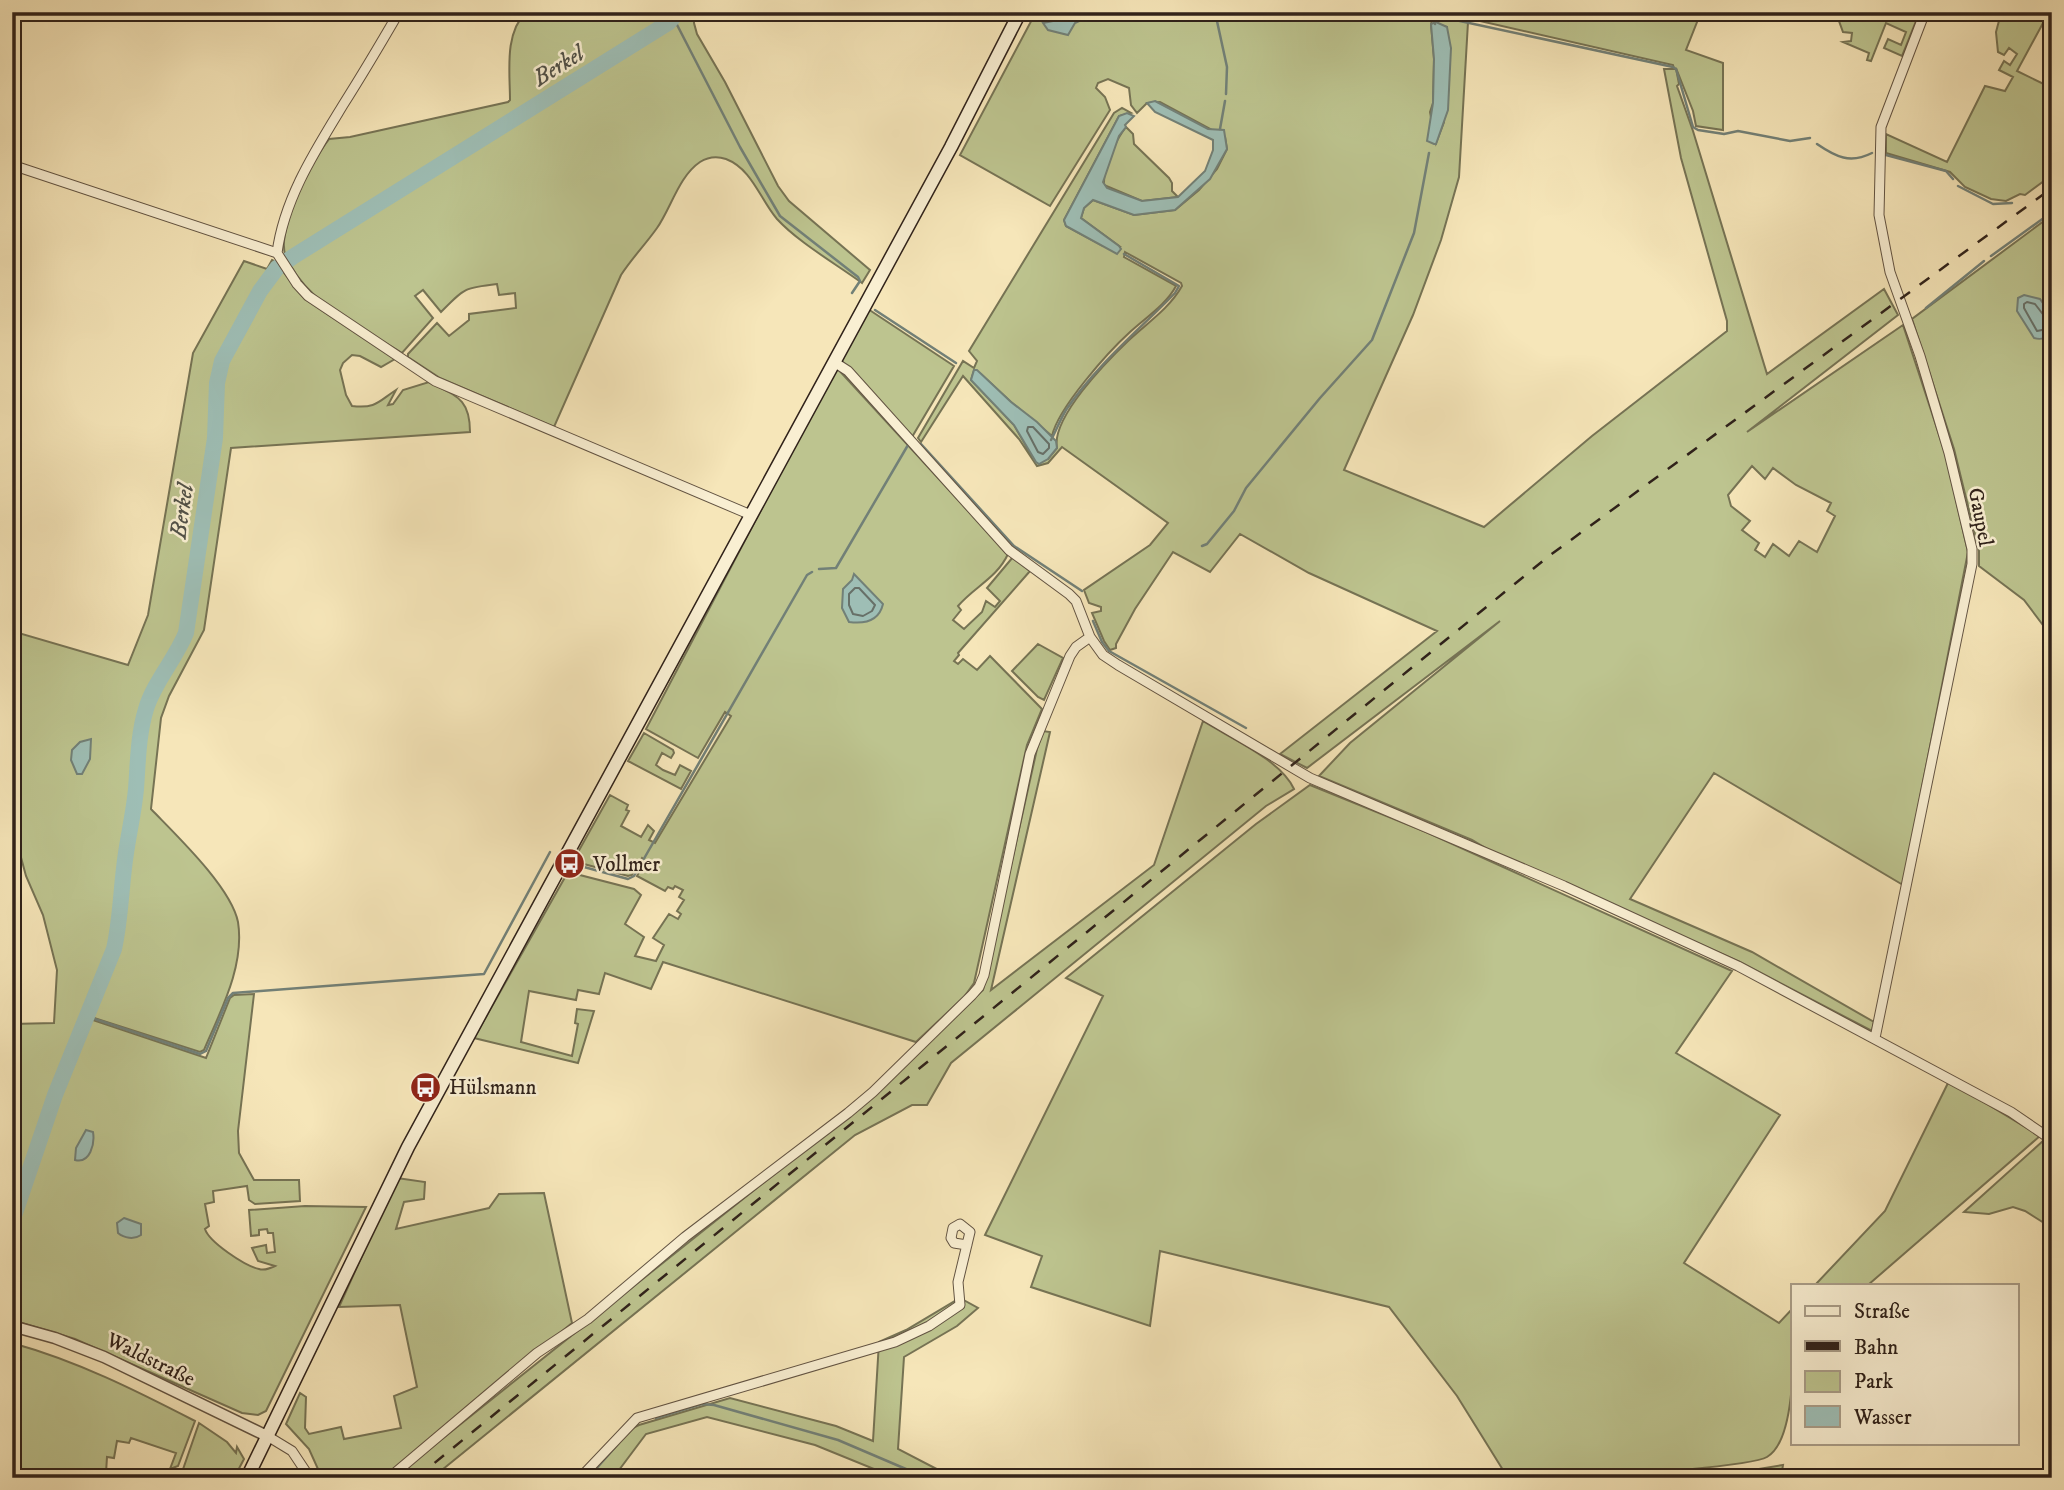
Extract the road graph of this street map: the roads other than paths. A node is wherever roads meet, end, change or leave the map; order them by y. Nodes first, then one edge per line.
1 (399, 12) edge
2 (1020, 12) edge
3 (1925, 12) edge
4 (12, 165) edge
5 (278, 255) junction
6 (834, 362) junction
7 (751, 515) junction
8 (1090, 637) junction
9 (1875, 1038) junction
10 (2052, 1140) edge
11 (967, 1245) dead end
12 (12, 1326) edge
13 (269, 1437) junction
14 (247, 1478) edge
15 (310, 1478) edge
16 (389, 1478) edge
17 (580, 1478) edge

1 - 5 street
2 - 6 main road
3 - 9 street, Gaupel
4 - 5 street
5 - 7 street
6 - 7 main road
6 - 8 street
7 - 13 main road
8 - 9 street
8 - 16 street
9 - 10 street
11 - 17 street
12 - 13 street, Waldstraße
13 - 14 main road
13 - 15 street

